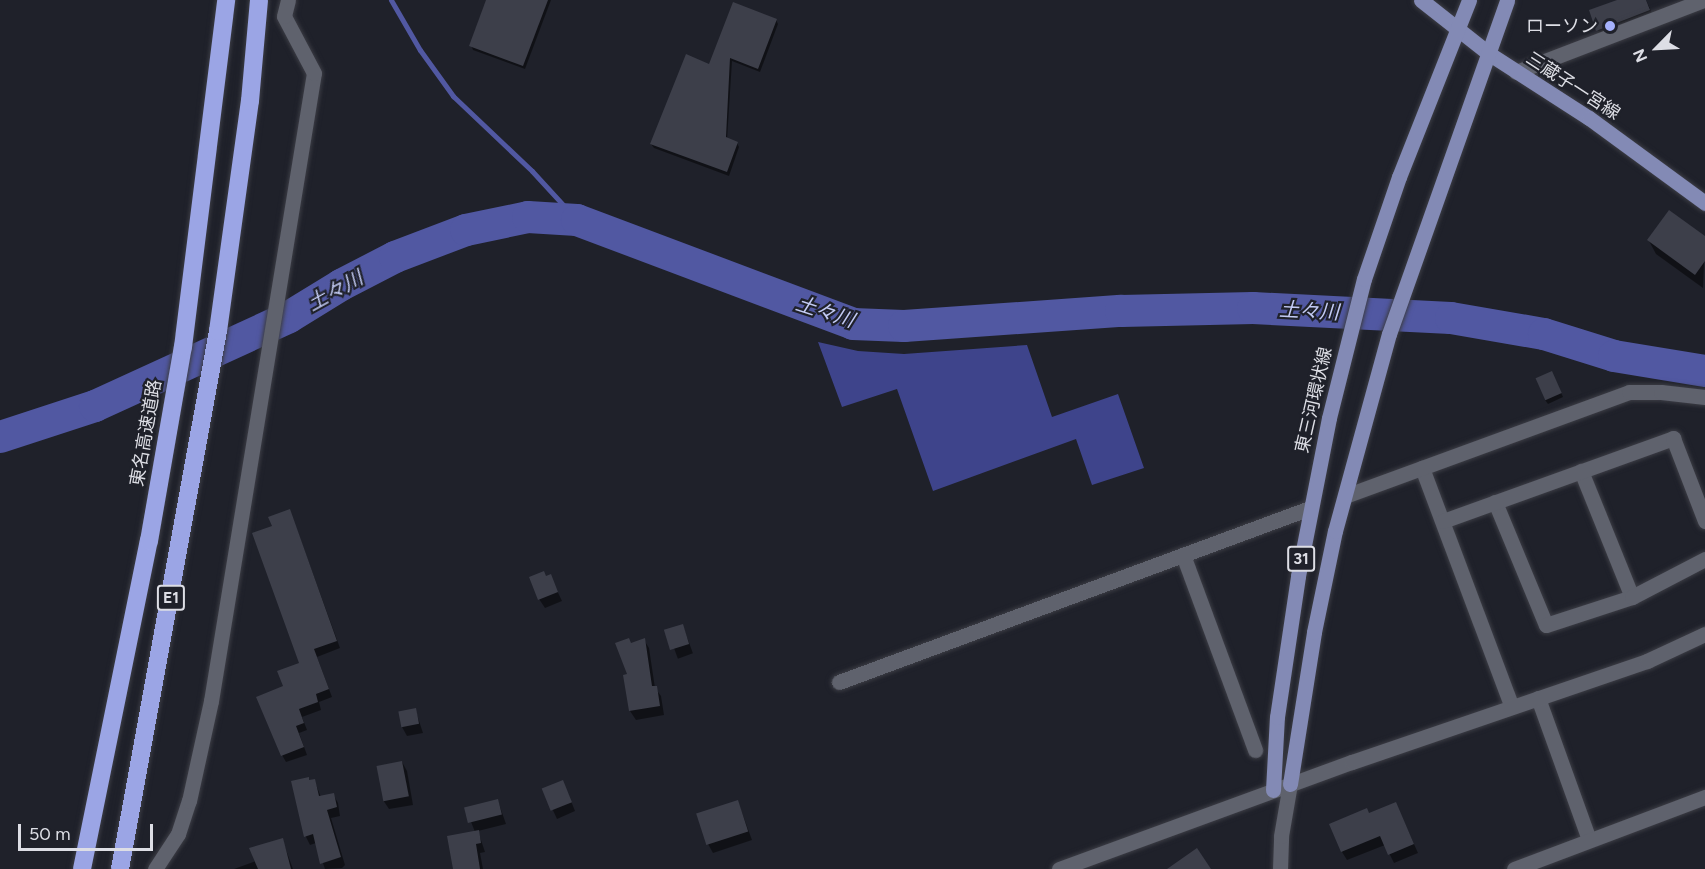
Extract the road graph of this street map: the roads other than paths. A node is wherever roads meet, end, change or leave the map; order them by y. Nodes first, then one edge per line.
1 (226, 0) edge
2 (259, 0) edge
3 (288, 0) edge
4 (1420, 0) edge
5 (1469, 0) edge
6 (1508, 0) edge
7 (1704, 0) edge
8 (1458, 28) junction
9 (1488, 53) junction
10 (1516, 72) junction
11 (1705, 203) edge
12 (1705, 397) edge
13 (1422, 468) junction
14 (1581, 471) junction
15 (1344, 496) junction
16 (1495, 502) junction
17 (1310, 508) junction
18 (1443, 520) junction
19 (1705, 521) edge
20 (1183, 555) junction
21 (1705, 558) edge
22 (1632, 597) junction
23 (1705, 634) edge
24 (839, 682) dead end
25 (1538, 698) junction
26 (1512, 707) junction
27 (1255, 750) dead end
28 (1290, 784) junction
29 (1273, 790) junction
30 (1705, 797) edge
31 (1281, 836) junction
32 (1589, 840) junction
33 (82, 869) edge
34 (120, 869) edge
35 (155, 869) edge
36 (1059, 869) edge
37 (1280, 869) edge
38 (1514, 869) edge

1 - 33 highway, 東名高速道路 / E1
2 - 34 highway, E1
3 - 35 street
4 - 8 main road, 三蔵子一宮線
5 - 8 main road, 東三河環状線 / 31
6 - 9 main road, 31
7 - 10 street
8 - 9 main road, 三蔵子一宮線
8 - 17 main road, 東三河環状線 / 31
9 - 10 main road, 三蔵子一宮線
9 - 15 main road, 31
10 - 11 main road, 三蔵子一宮線
12 - 13 street
13 - 15 street
13 - 18 street
14 - 16 street
14 - 19 street
14 - 22 street
15 - 28 main road, 31
16 - 18 street
16 - 22 street
17 - 20 street
17 - 29 main road, 東三河環状線 / 31
18 - 26 street
20 - 24 street
20 - 27 street
21 - 22 street
23 - 25 street
25 - 26 street
25 - 32 street
26 - 28 street
28 - 29 street
28 - 31 street
29 - 31 street
29 - 36 street
30 - 32 street
31 - 37 street
32 - 38 street

